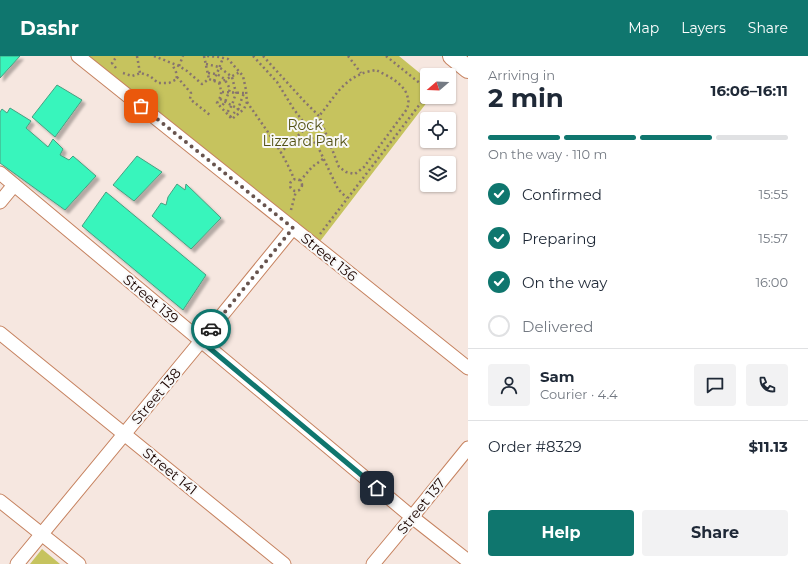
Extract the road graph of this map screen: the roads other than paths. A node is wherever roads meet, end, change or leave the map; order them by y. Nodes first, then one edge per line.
1 (78, 56) edge
2 (452, 56) edge
3 (468, 69) edge
4 (0, 173) edge
5 (14, 185) junction
6 (0, 202) edge
7 (291, 222) junction
8 (0, 333) edge
9 (201, 341) junction
10 (468, 368) edge
11 (125, 434) junction
12 (468, 448) edge
13 (0, 501) edge
14 (412, 517) junction
15 (42, 534) junction
16 (468, 561) edge
17 (17, 564) edge
18 (78, 564) edge
19 (284, 564) edge
20 (373, 564) edge

1 - 7 street, Street 136
2 - 3 main road
4 - 5 street, Street 139
5 - 6 street
5 - 9 street, Street 139
7 - 9 street, Street 138
7 - 10 street, Street 136
8 - 11 street, Street 141
9 - 11 street, Street 138
9 - 14 street, Street 139
11 - 15 street, Street 138
11 - 19 street, Street 141
12 - 14 street, Street 137
13 - 15 street
14 - 16 street, Street 139
14 - 20 street, Street 137
15 - 17 street, Street 138
15 - 18 street

